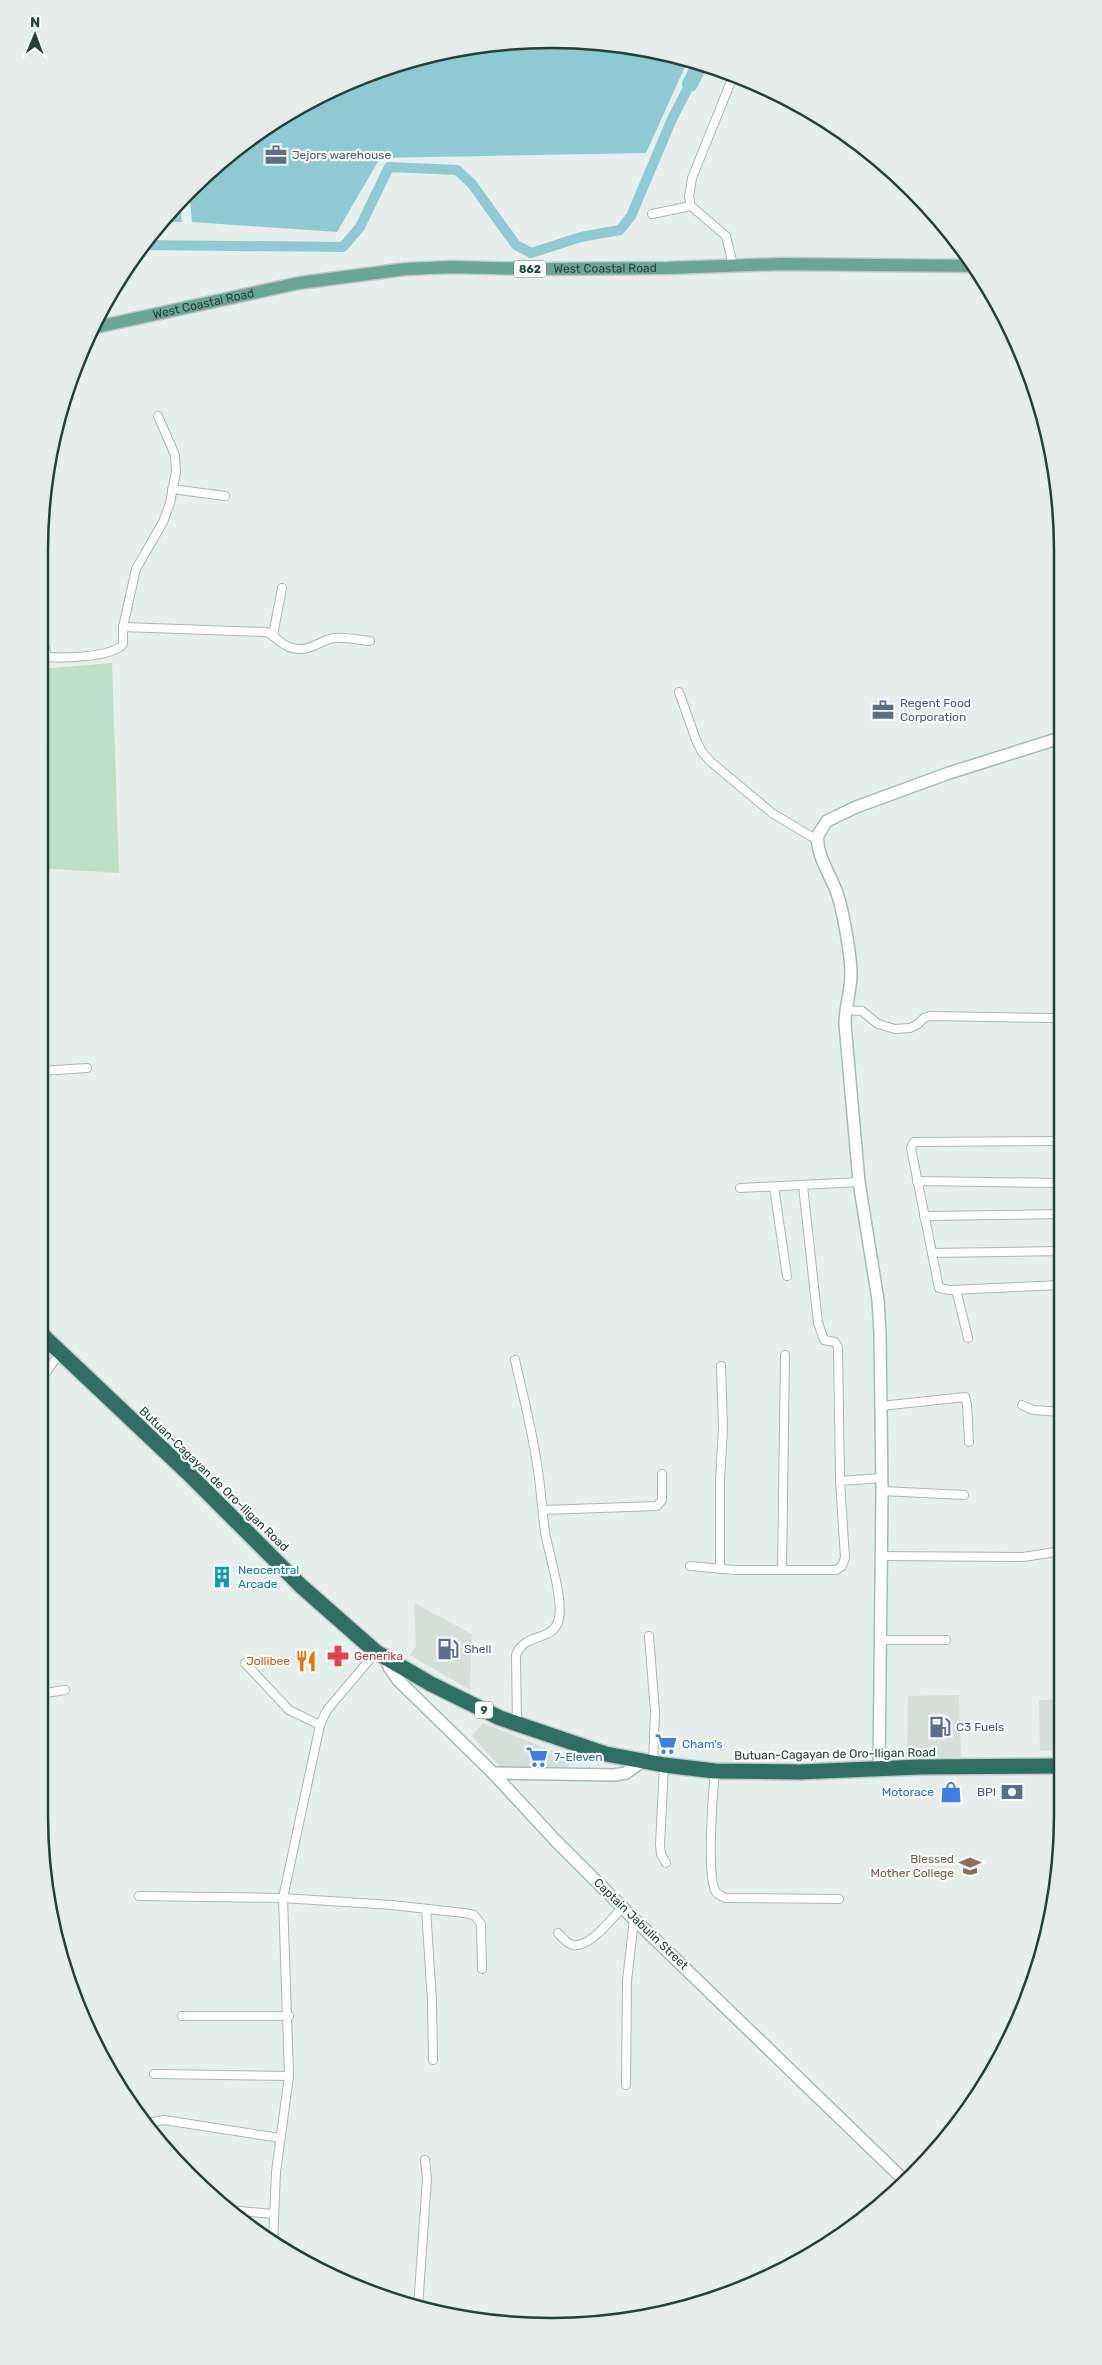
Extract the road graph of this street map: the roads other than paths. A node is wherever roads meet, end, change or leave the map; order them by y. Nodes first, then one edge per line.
1 (731, 81) edge
2 (691, 206) junction
3 (652, 214) dead end
4 (733, 266) junction
5 (966, 266) edge
6 (100, 326) edge
7 (158, 416) dead end
8 (172, 489) junction
9 (225, 496) dead end
10 (282, 588) dead end
11 (123, 627) junction
12 (273, 635) junction
13 (370, 641) dead end
14 (48, 657) edge
15 (680, 692) dead end
16 (1054, 740) edge
17 (817, 840) junction
18 (845, 1010) junction
19 (1054, 1018) edge
20 (87, 1068) dead end
21 (48, 1071) edge
22 (1054, 1142) edge
23 (916, 1181) junction
24 (859, 1182) junction
25 (1054, 1183) edge
26 (803, 1186) junction
27 (774, 1187) junction
28 (740, 1188) dead end
29 (1054, 1214) edge
30 (924, 1216) junction
31 (1054, 1251) edge
32 (932, 1253) junction
33 (787, 1276) dead end
34 (1054, 1285) edge
35 (956, 1290) junction
36 (968, 1338) dead end
37 (48, 1341) edge
38 (60, 1353) junction
39 (785, 1356) dead end
40 (515, 1360) dead end
41 (721, 1366) dead end
42 (48, 1370) edge
43 (1022, 1405) dead end
44 (880, 1406) junction
45 (1054, 1411) edge
46 (969, 1442) dead end
47 (662, 1474) dead end
48 (881, 1478) junction
49 (840, 1481) junction
50 (882, 1491) junction
51 (964, 1494) dead end
52 (543, 1510) junction
53 (1054, 1553) edge
54 (881, 1556) junction
55 (690, 1566) dead end
56 (720, 1569) junction
57 (782, 1570) junction
58 (649, 1636) dead end
59 (880, 1640) junction
60 (946, 1640) dead end
61 (382, 1655) junction
62 (245, 1663) dead end
63 (65, 1690) dead end
64 (48, 1693) edge
65 (517, 1724) junction
66 (320, 1725) junction
67 (653, 1764) junction
68 (1054, 1766) edge
69 (879, 1770) junction
70 (715, 1771) junction
71 (493, 1773) junction
72 (666, 1863) dead end
73 (139, 1896) dead end
74 (283, 1898) junction
75 (839, 1899) dead end
76 (623, 1907) junction
77 (426, 1909) junction
78 (634, 1918) junction
79 (558, 1933) dead end
80 (482, 1969) dead end
81 (182, 2016) dead end
82 (289, 2016) junction
83 (432, 2060) dead end
84 (154, 2074) dead end
85 (289, 2076) junction
86 (626, 2085) dead end
87 (153, 2122) edge
88 (280, 2138) junction
89 (425, 2160) dead end
90 (900, 2176) edge
91 (242, 2211) edge
92 (272, 2214) junction
93 (273, 2234) edge
94 (419, 2299) edge

1 - 2 street
2 - 3 street
2 - 4 street
4 - 5 main road, West Coastal Road / 862
4 - 6 main road, West Coastal Road / 862
7 - 8 street
8 - 9 street
8 - 11 street
10 - 12 street
11 - 12 street
11 - 14 street
12 - 13 street
15 - 17 street
16 - 17 street
17 - 18 street
18 - 19 street
18 - 24 street
20 - 21 street
22 - 23 street
23 - 25 street
23 - 30 street
24 - 26 street
24 - 44 street
26 - 27 street
26 - 49 street
27 - 28 street
27 - 33 street
29 - 30 street
30 - 32 street
31 - 32 street
32 - 35 street
34 - 35 street
35 - 36 street
37 - 38 highway, Butuan-Cagayan de Oro-Iligan Road / 9
38 - 42 street
38 - 61 highway, Butuan-Cagayan de Oro-Iligan Road / 9
39 - 57 street
40 - 52 street
41 - 56 street
43 - 45 street
44 - 46 street
44 - 48 street
47 - 52 street
48 - 49 street
48 - 50 street
49 - 57 street
50 - 51 street
50 - 54 street
52 - 65 street
53 - 54 street
54 - 59 street
55 - 56 street
56 - 57 street
58 - 67 street
59 - 60 street
59 - 69 street
61 - 65 highway, Butuan-Cagayan de Oro-Iligan Road / 9
61 - 66 street
61 - 71 street, Captain Jabulin Street
62 - 66 street
63 - 64 street
65 - 67 highway, Butuan-Cagayan de Oro-Iligan Road / 9
66 - 74 street
67 - 70 highway, Butuan-Cagayan de Oro-Iligan Road / 9
67 - 71 street
67 - 72 street
68 - 69 highway, Butuan-Cagayan de Oro-Iligan Road / 9
69 - 70 highway, Butuan-Cagayan de Oro-Iligan Road / 9
70 - 75 street
71 - 76 street, Captain Jabulin Street
73 - 74 street
74 - 77 street
74 - 82 street
76 - 78 street, Captain Jabulin Street
76 - 79 street
77 - 80 street
77 - 83 street
78 - 86 street
78 - 90 street, Captain Jabulin Street
81 - 82 street
82 - 85 street
84 - 85 street
85 - 88 street
87 - 88 street
88 - 92 street
89 - 94 street
91 - 92 street
92 - 93 street

